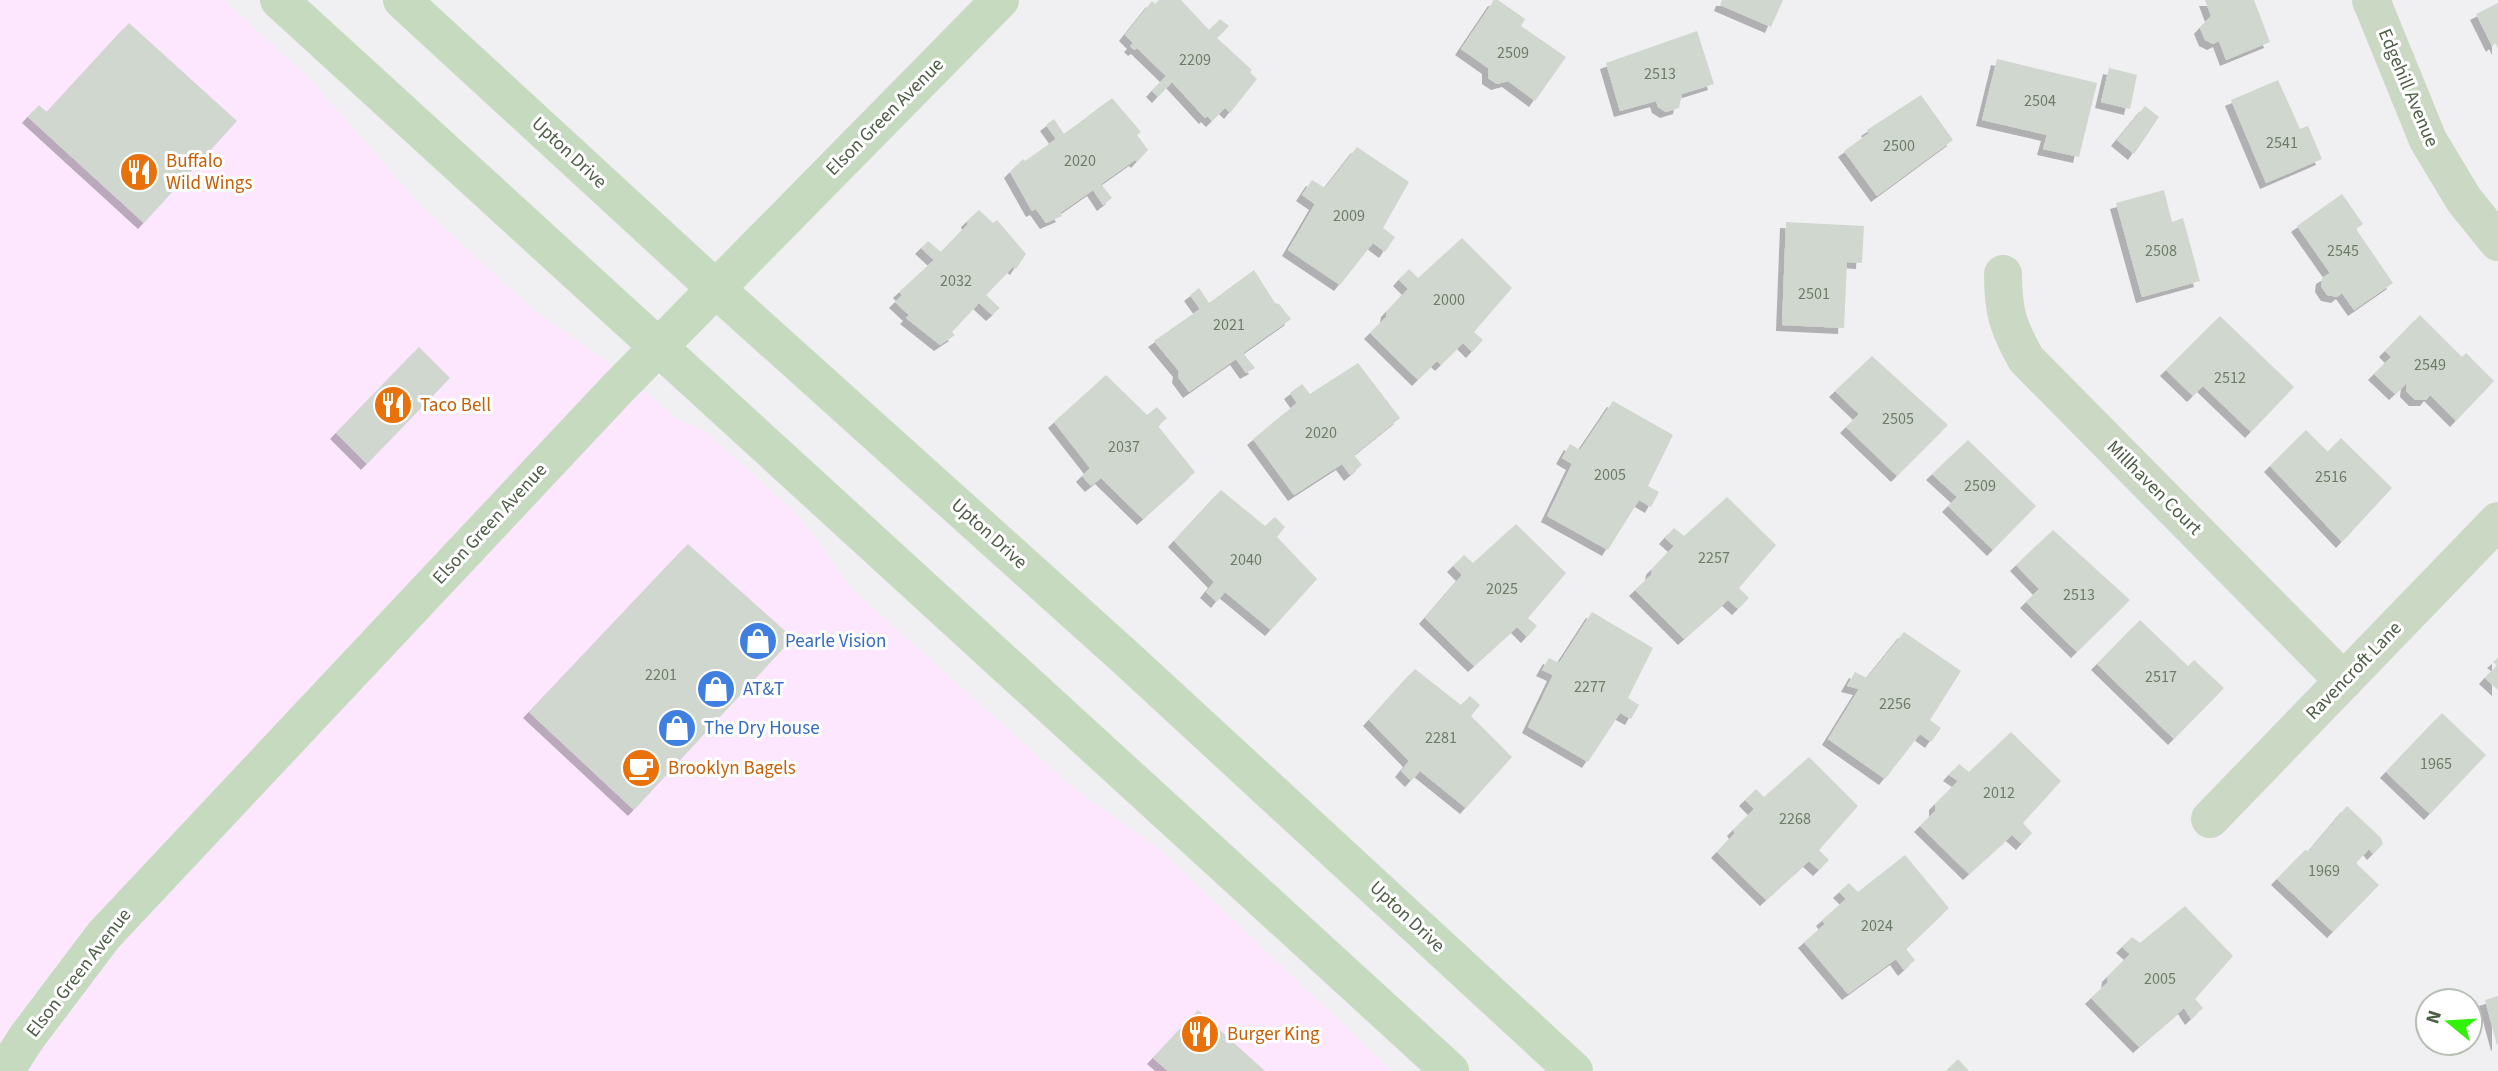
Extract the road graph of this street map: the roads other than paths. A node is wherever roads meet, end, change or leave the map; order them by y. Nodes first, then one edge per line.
1 (279, 0) edge
2 (402, 0) edge
3 (1000, 0) edge
4 (2371, 0) edge
5 (2498, 242) edge
6 (2003, 274) dead end
7 (715, 288) junction
8 (659, 348) junction
9 (2498, 521) edge
10 (2344, 681) junction
11 (2210, 819) dead end
12 (5, 1071) edge
13 (1450, 1071) edge
14 (1574, 1071) edge

1 - 8 main road
2 - 7 main road, Upton Drive
3 - 7 main road, Elson Green Avenue
4 - 5 street, Edgehill Avenue
6 - 10 street, Millhaven Court
7 - 8 main road, Elson Green Avenue
7 - 14 main road, Upton Drive
8 - 12 main road, Elson Green Avenue
8 - 13 main road
9 - 10 street, Ravencroft Lane
10 - 11 street, Ravencroft Lane

